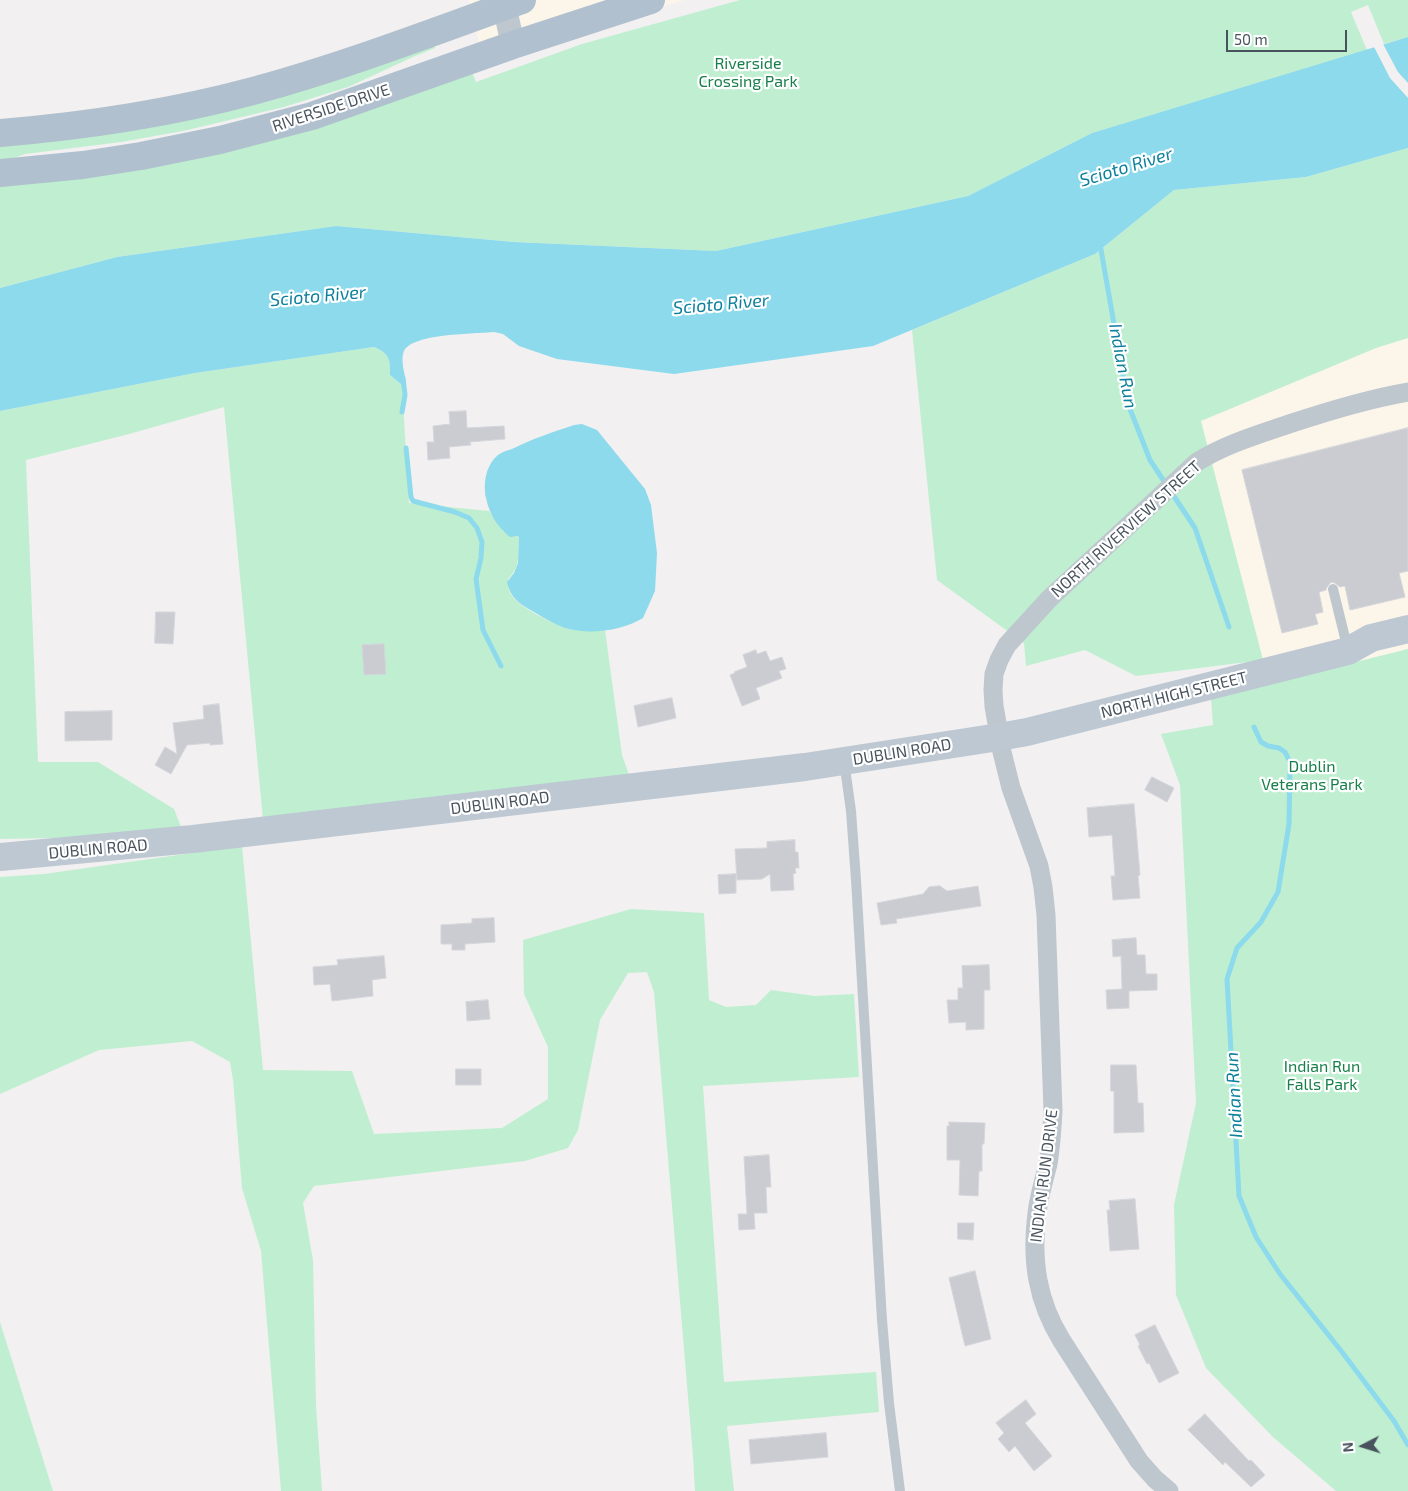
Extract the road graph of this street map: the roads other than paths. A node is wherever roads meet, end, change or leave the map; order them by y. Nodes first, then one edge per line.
1 (651, 0) edge
2 (510, 2) edge
3 (512, 45) junction
4 (0, 133) edge
5 (0, 173) edge
6 (1408, 392) edge
7 (1333, 589) dead end
8 (1408, 629) edge
9 (1408, 647) edge
10 (1348, 651) junction
11 (999, 737) junction
12 (846, 761) junction
13 (0, 857) edge
14 (900, 1491) edge
15 (1169, 1491) edge

1 - 3 main road, RIVERSIDE DRIVE
2 - 3 street
2 - 4 main road
3 - 5 main road, RIVERSIDE DRIVE
6 - 11 street, NORTH RIVERVIEW STREET
7 - 10 lane
8 - 10 main road, NORTH HIGH STREET
9 - 10 main road, NORTH HIGH STREET
10 - 11 main road, NORTH HIGH STREET
11 - 12 main road, DUBLIN ROAD
11 - 15 street, INDIAN RUN DRIVE
12 - 13 main road, DUBLIN ROAD
12 - 14 lane

